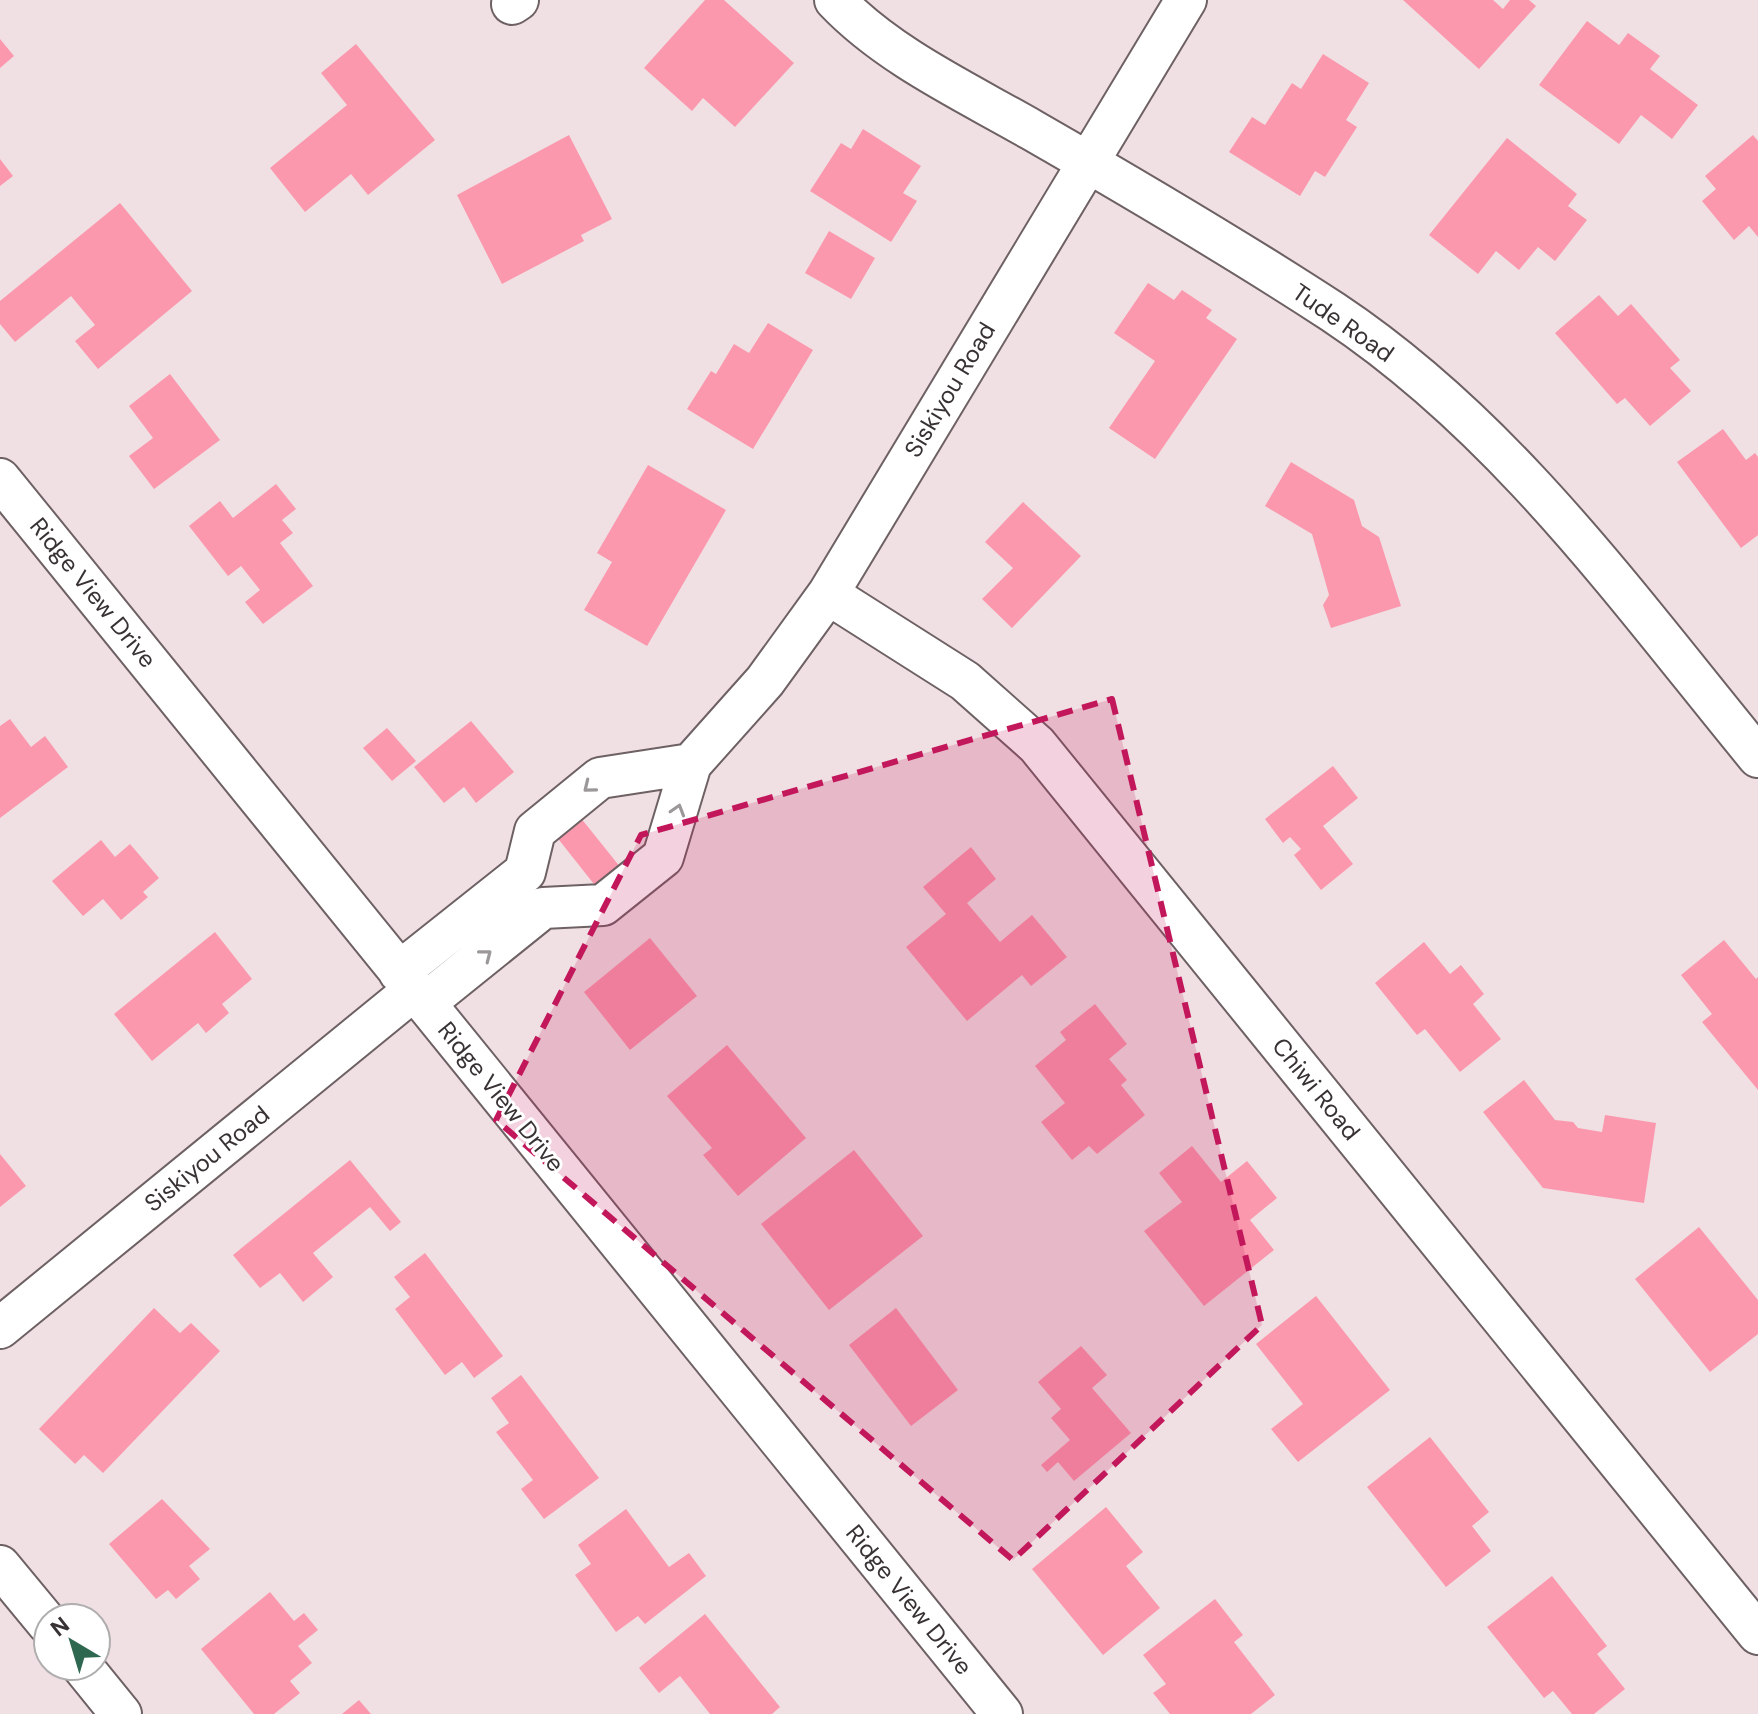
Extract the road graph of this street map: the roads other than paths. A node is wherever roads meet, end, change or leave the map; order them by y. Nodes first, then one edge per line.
1 (835, 0) edge
2 (1186, 0) edge
3 (1086, 161) junction
4 (0, 479) edge
5 (828, 594) junction
6 (1758, 757) edge
7 (691, 764) junction
8 (413, 989) junction
9 (0, 1328) edge
10 (0, 1566) edge
11 (32, 1605) edge
12 (1758, 1634) edge
13 (95, 1682) edge
14 (121, 1714) edge
15 (1002, 1714) edge

1 - 3 street, Tude Road
2 - 3 street, Siskiyou Road
3 - 5 street, Siskiyou Road
3 - 6 street, Tude Road
4 - 8 street, Ridge View Drive
5 - 7 street, Siskiyou Road
5 - 12 street, Chiwi Road
7 -> 8 street, Siskiyou Road
8 -> 7 street, Siskiyou Road
8 - 9 street, Siskiyou Road
8 - 15 street, Ridge View Drive
10 - 11 street
13 - 14 street

